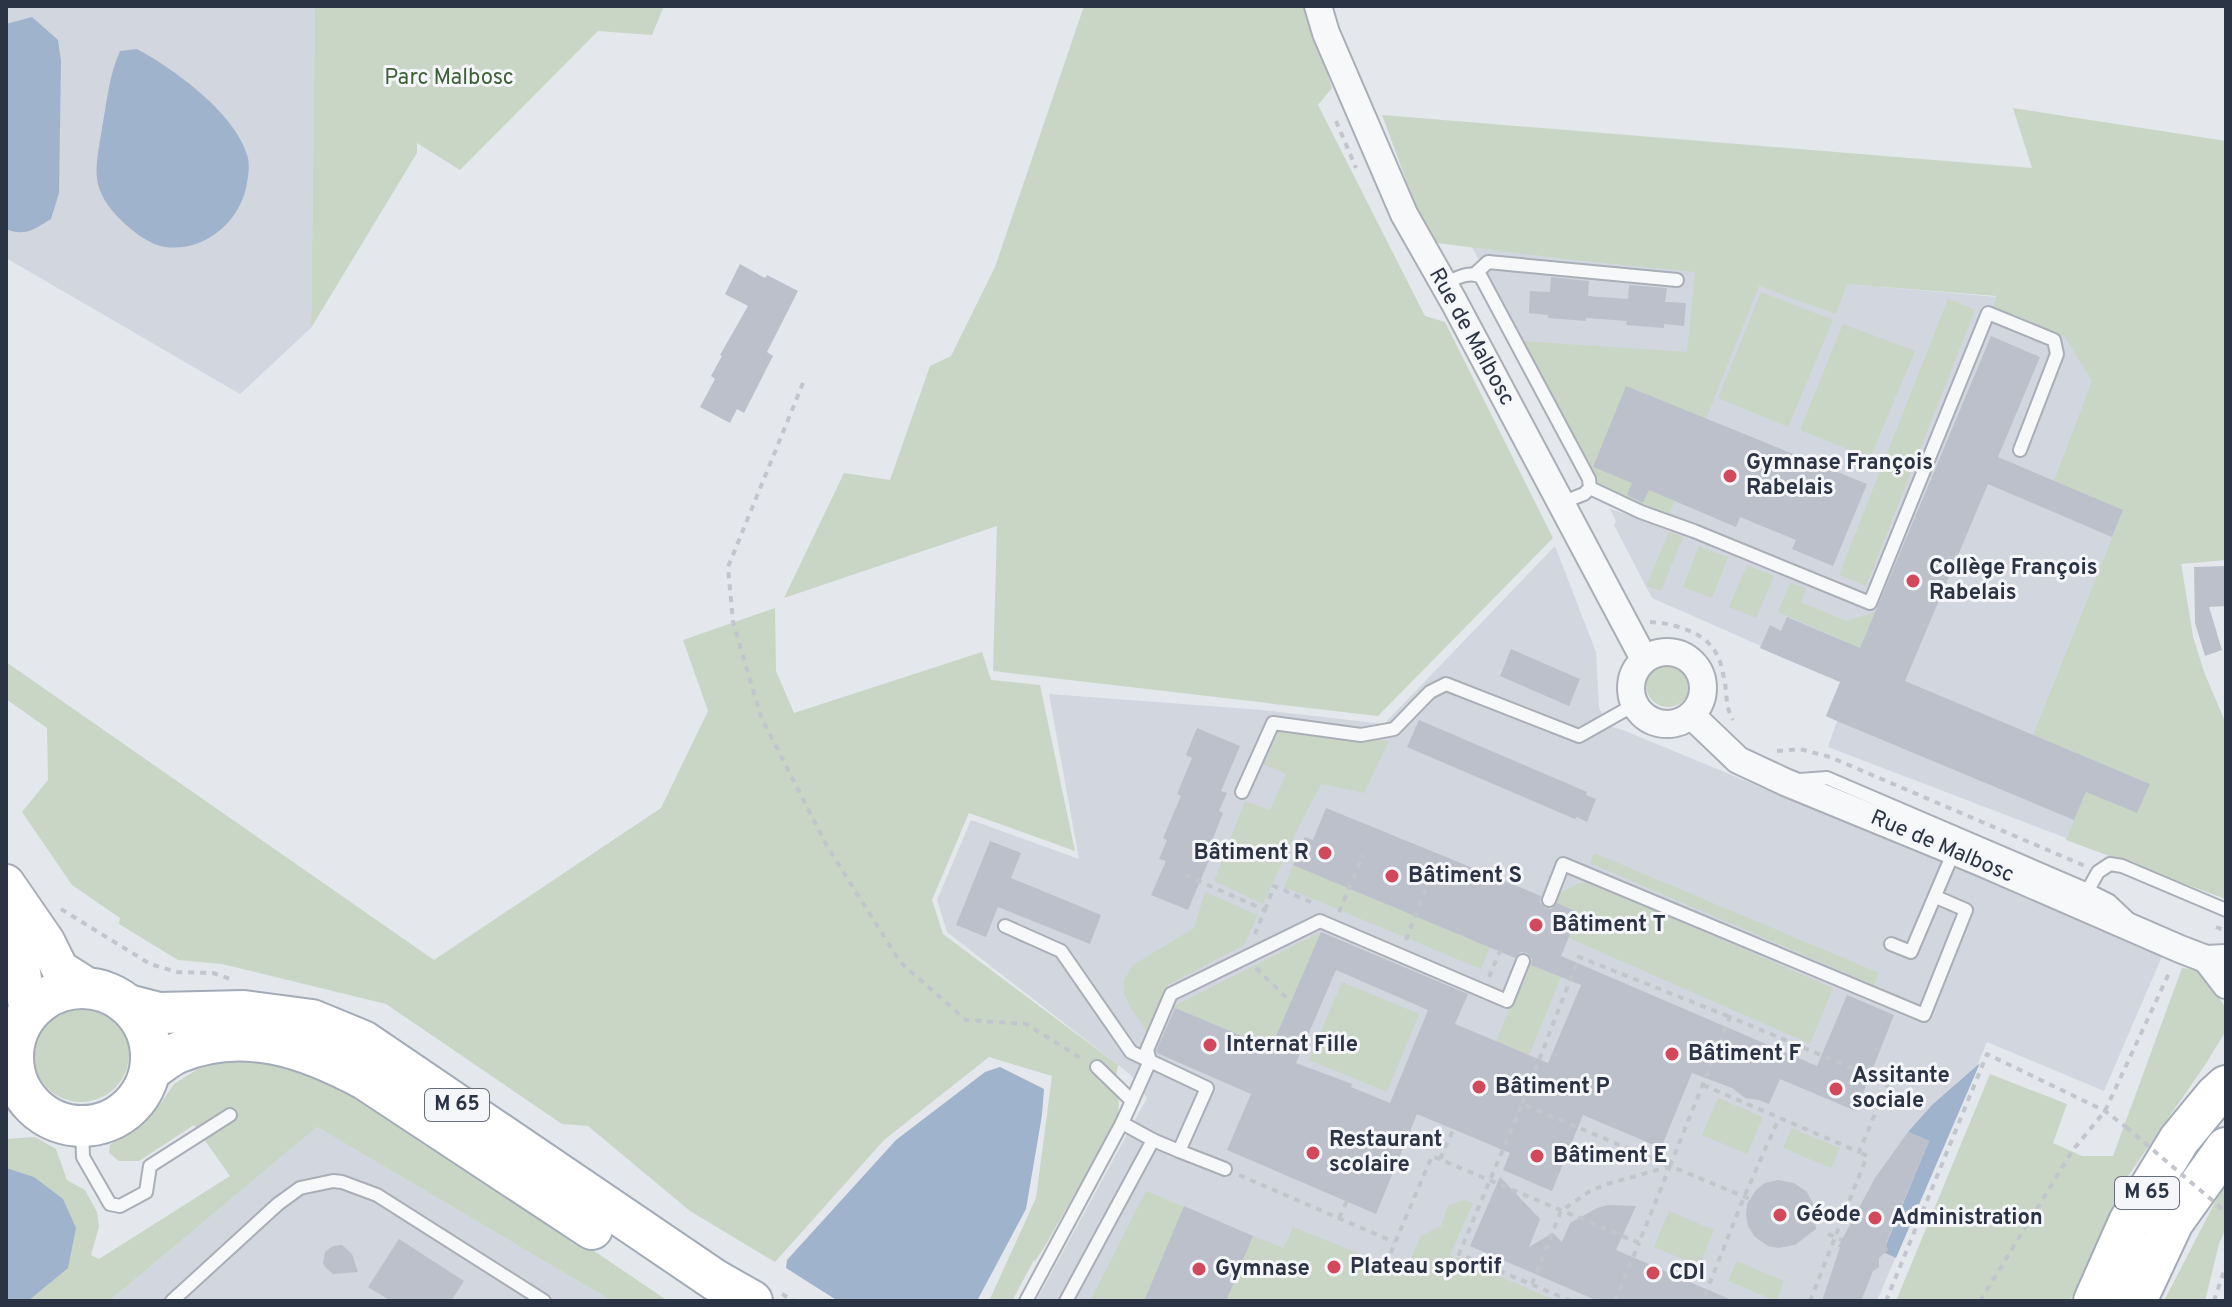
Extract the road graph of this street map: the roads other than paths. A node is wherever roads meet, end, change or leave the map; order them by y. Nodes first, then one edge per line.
1 (1318, 6) edge
2 (1475, 274) junction
3 (1677, 280) dead end
4 (1444, 284) junction
5 (2020, 450) dead end
6 (1590, 488) junction
7 (1561, 503) junction
8 (1644, 659) junction
9 (1634, 705) junction
10 (1691, 715) junction
11 (1785, 782) junction
12 (1242, 792) dead end
13 (1954, 851) junction
14 (6, 883) edge
15 (2088, 890) junction
16 (1936, 897) junction
17 (1549, 900) dead end
18 (2226, 910) edge
19 (1005, 926) dead end
20 (6, 931) edge
21 (2142, 931) junction
22 (1891, 944) dead end
23 (2216, 958) edge
24 (1523, 961) dead end
25 (2226, 985) edge
26 (90, 988) junction
27 (128, 1005) junction
28 (28, 1014) junction
29 (9, 1057) edge
30 (1150, 1061) junction
31 (1097, 1067) road end
32 (151, 1070) junction
33 (2223, 1082) edge
34 (1132, 1101) junction
35 (19, 1110) edge
36 (230, 1115) dead end
37 (1122, 1123) junction
38 (82, 1127) junction
39 (1153, 1140) junction
40 (2226, 1148) edge
41 (1179, 1151) junction
42 (1225, 1169) road end
43 (172, 1301) edge
44 (544, 1301) edge
45 (699, 1301) edge
46 (752, 1301) edge
47 (1026, 1301) edge
48 (1066, 1301) edge
49 (2094, 1301) edge
50 (2136, 1301) edge

1 - 4 street, Rue de Malbosc
2 - 3 lane
2 - 4 lane
2 - 6 lane
4 - 7 street, Rue de Malbosc
5 - 6 lane
6 - 7 lane
7 - 8 street, Rue de Malbosc
8 - 9 street
8 - 10 street
9 - 10 street
9 - 12 lane
10 - 11 street, Rue de Malbosc
11 - 13 street, Rue de Malbosc
11 - 15 lane
13 - 16 lane
13 - 21 street, Rue de Malbosc
14 - 26 main road
15 - 18 lane
15 - 21 lane
16 - 17 lane
16 - 22 lane
19 - 30 lane
20 - 28 main road
21 - 23 street, Rue de Malbosc
23 - 25 street, Rue de Malbosc
24 - 30 lane
26 - 27 main road
26 - 28 main road
27 - 32 main road
27 - 46 main road, M 65
28 - 29 main road
29 - 35 main road
30 - 34 lane
30 - 41 lane
31 - 34 lane
32 - 38 main road
32 - 45 main road, M 65
33 - 49 main road, M 65
34 - 37 lane
35 - 38 main road
36 - 38 lane
37 - 39 lane
37 - 47 lane
39 - 41 lane
39 - 48 lane
40 - 50 main road, M 65
41 - 42 lane
43 - 44 lane

